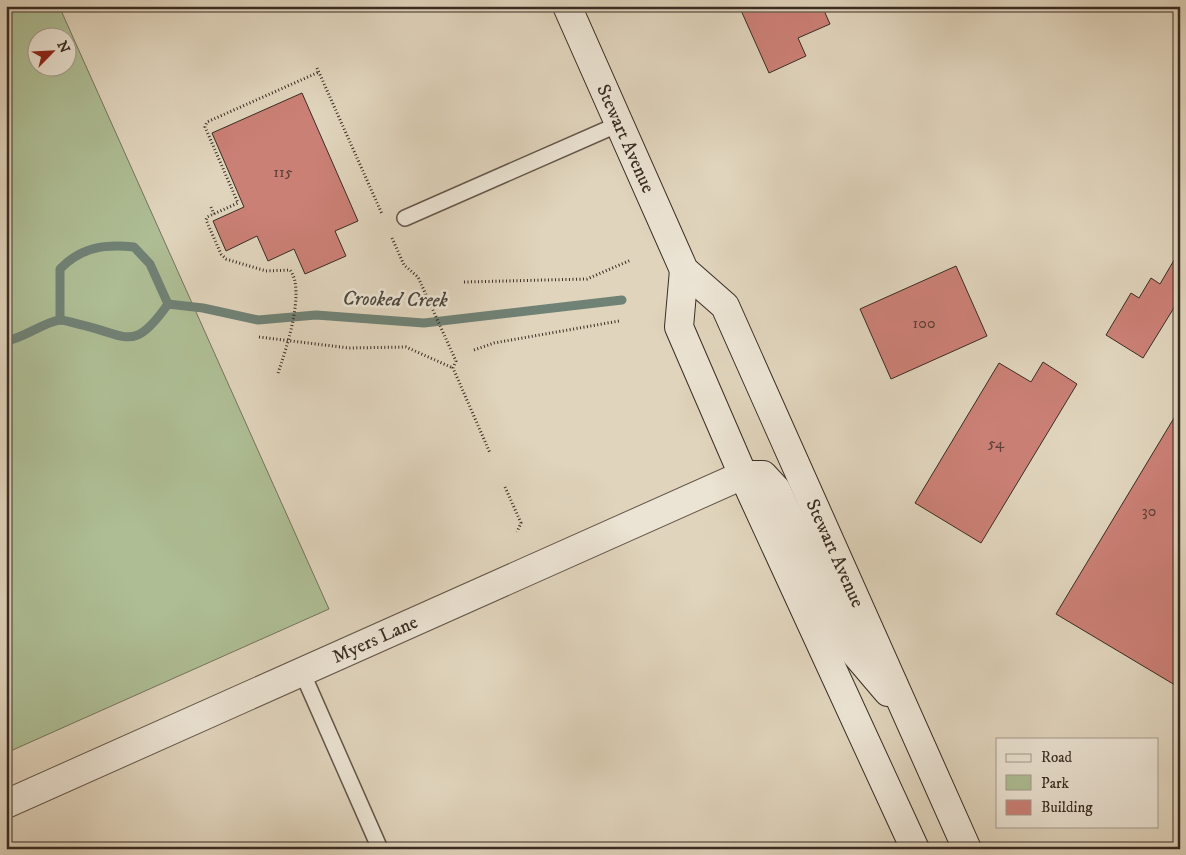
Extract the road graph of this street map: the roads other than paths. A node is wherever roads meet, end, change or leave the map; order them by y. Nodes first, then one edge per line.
1 (567, 6) edge
2 (619, 124) junction
3 (405, 218) dead end
4 (684, 270) junction
5 (743, 475) junction
6 (302, 672) junction
7 (908, 716) junction
8 (6, 804) edge
9 (380, 849) edge
10 (915, 849) edge
11 (967, 849) edge

1 - 2 main road, Stewart Avenue
2 - 3 lane
2 - 4 main road, Stewart Avenue
4 - 5 main road, Stewart Avenue
4 - 7 main road, Stewart Avenue
5 - 6 main road, Myers Lane
5 - 7 main road
5 - 10 main road, Stewart Avenue
6 - 8 main road, Myers Lane
6 - 9 lane
7 - 11 main road, Stewart Avenue

